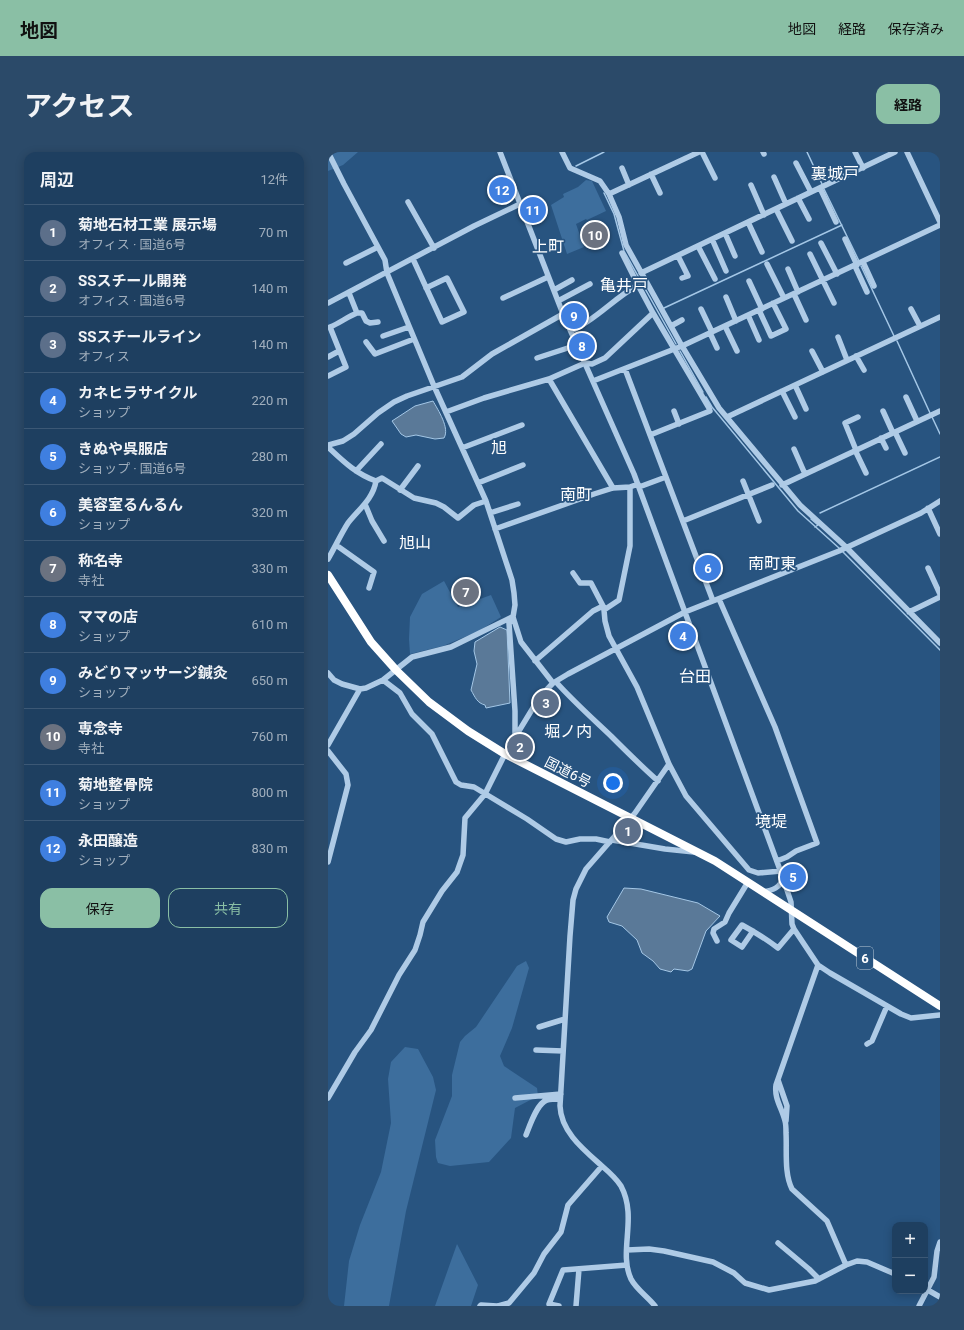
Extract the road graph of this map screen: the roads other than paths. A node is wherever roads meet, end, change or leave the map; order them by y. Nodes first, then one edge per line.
1 (328, 152) edge
2 (500, 152) edge
3 (562, 152) edge
4 (699, 152) edge
5 (702, 152) edge
6 (855, 152) edge
7 (895, 152) edge
8 (907, 152) edge
9 (687, 154) edge
10 (796, 163) dead end
11 (622, 168) dead end
12 (863, 168) junction
13 (651, 174) junction
14 (774, 176) dead end
15 (715, 178) dead end
16 (629, 185) junction
17 (751, 185) dead end
18 (820, 188) junction
19 (811, 192) junction
20 (660, 193) dead end
21 (609, 194) junction
22 (798, 198) junction
23 (408, 202) dead end
24 (520, 204) junction
25 (786, 204) junction
26 (776, 209) junction
27 (764, 215) junction
28 (809, 219) dead end
29 (748, 222) junction
30 (836, 222) dead end
31 (940, 222) edge
32 (940, 225) edge
33 (725, 233) junction
34 (712, 239) junction
35 (845, 239) dead end
36 (792, 241) dead end
37 (821, 243) dead end
38 (698, 246) junction
39 (378, 247) junction
40 (434, 248) junction
41 (762, 252) dead end
42 (622, 253) dead end
43 (810, 254) dead end
44 (678, 256) junction
45 (736, 256) dead end
46 (413, 259) junction
47 (863, 262) junction
48 (346, 263) dead end
49 (767, 264) dead end
50 (856, 265) junction
51 (788, 270) dead end
52 (726, 271) dead end
53 (387, 273) junction
54 (641, 273) junction
55 (837, 274) junction
56 (548, 277) junction
57 (682, 278) dead end
58 (715, 279) dead end
59 (572, 280) dead end
60 (823, 280) junction
61 (749, 281) dead end
62 (590, 284) dead end
63 (638, 285) junction
64 (874, 286) dead end
65 (426, 288) junction
66 (554, 290) junction
67 (349, 292) junction
68 (867, 292) dead end
69 (796, 293) junction
70 (726, 297) dead end
71 (503, 298) dead end
72 (784, 298) junction
73 (558, 301) junction
74 (328, 303) edge
75 (773, 303) junction
76 (834, 303) dead end
77 (911, 308) dead end
78 (701, 309) dead end
79 (761, 309) junction
80 (357, 313) junction
81 (653, 313) junction
82 (563, 314) junction
83 (748, 315) junction
84 (940, 317) edge
85 (682, 320) dead end
86 (806, 320) dead end
87 (736, 321) junction
88 (378, 322) dead end
89 (671, 326) junction
90 (725, 326) junction
91 (920, 326) junction
92 (409, 327) junction
93 (571, 331) junction
94 (711, 332) junction
95 (382, 336) dead end
96 (838, 337) dead end
97 (414, 339) junction
98 (759, 340) dead end
99 (366, 342) dead end
100 (577, 345) junction
101 (682, 346) junction
102 (718, 348) dead end
103 (675, 349) junction
104 (340, 351) junction
105 (737, 351) dead end
106 (812, 351) dead end
107 (856, 356) junction
108 (328, 357) edge
109 (538, 358) dead end
110 (847, 360) junction
111 (585, 363) junction
112 (625, 369) junction
113 (864, 370) dead end
114 (823, 372) junction
115 (328, 376) edge
116 (549, 379) junction
117 (593, 381) junction
118 (795, 385) junction
119 (434, 386) junction
120 (782, 391) junction
121 (906, 397) dead end
122 (806, 409) dead end
123 (674, 411) dead end
124 (883, 411) dead end
125 (940, 411) edge
126 (446, 412) junction
127 (727, 417) junction
128 (795, 417) dead end
129 (858, 417) dead end
130 (918, 421) junction
131 (679, 424) junction
132 (522, 425) dead end
133 (894, 432) junction
134 (650, 434) junction
135 (881, 438) junction
136 (381, 444) dead end
137 (328, 446) edge
138 (462, 448) junction
139 (886, 448) dead end
140 (794, 449) dead end
141 (856, 450) junction
142 (905, 453) dead end
143 (523, 465) dead end
144 (418, 466) dead end
145 (356, 471) junction
146 (866, 473) dead end
147 (805, 474) junction
148 (666, 477) junction
149 (376, 481) junction
150 (744, 481) dead end
151 (478, 483) junction
152 (638, 485) junction
153 (772, 485) dead end
154 (782, 485) junction
155 (630, 487) junction
156 (613, 488) junction
157 (400, 490) junction
158 (748, 494) junction
159 (486, 501) junction
160 (940, 501) edge
161 (365, 504) junction
162 (518, 504) dead end
163 (928, 508) junction
164 (490, 513) junction
165 (683, 521) junction
166 (759, 521) dead end
167 (496, 529) junction
168 (940, 534) edge
169 (384, 542) dead end
170 (336, 545) junction
171 (846, 548) junction
172 (328, 559) edge
173 (928, 568) dead end
174 (718, 572) dead end
175 (573, 573) dead end
176 (328, 575) edge
177 (704, 577) junction
178 (369, 588) dead end
179 (940, 594) edge
180 (940, 597) edge
181 (716, 600) junction
182 (604, 608) junction
183 (685, 612) junction
184 (909, 612) junction
185 (513, 617) junction
186 (940, 643) edge
187 (616, 649) junction
188 (535, 661) junction
189 (396, 670) junction
190 (328, 672) edge
191 (383, 680) junction
192 (555, 682) junction
193 (360, 689) junction
194 (515, 739) junction
195 (328, 745) edge
196 (328, 751) edge
197 (505, 754) junction
198 (669, 764) junction
199 (658, 781) junction
200 (485, 794) junction
201 (630, 818) junction
202 (611, 841) junction
203 (698, 852) junction
204 (777, 861) junction
205 (328, 862) edge
206 (781, 871) junction
207 (783, 878) junction
208 (748, 882) junction
209 (764, 892) junction
210 (791, 909) junction
211 (794, 929) junction
212 (753, 931) dead end
213 (717, 941) dead end
214 (818, 965) junction
215 (886, 1006) junction
216 (940, 1006) edge
217 (940, 1015) edge
218 (565, 1018) junction
219 (539, 1027) dead end
220 (866, 1044) dead end
221 (536, 1050) dead end
222 (563, 1051) junction
223 (778, 1079) junction
224 (560, 1096) junction
225 (328, 1098) edge
226 (515, 1098) dead end
227 (786, 1122) junction
228 (526, 1134) dead end
229 (602, 1166) junction
230 (940, 1242) edge
231 (778, 1243) dead end
232 (627, 1250) junction
233 (627, 1265) junction
234 (846, 1265) junction
235 (579, 1269) junction
236 (892, 1273) edge
237 (819, 1279) junction
238 (928, 1287) edge
239 (928, 1290) edge
240 (925, 1294) edge
241 (940, 1297) edge
242 (512, 1303) edge
243 (480, 1306) edge
244 (497, 1306) edge
245 (559, 1306) edge
246 (576, 1306) edge
247 (655, 1306) edge
248 (919, 1306) edge

1 - 39 street
2 - 24 street
3 - 21 street
4 - 9 street
5 - 15 street
6 - 12 street
7 - 12 street
8 - 31 street
9 - 13 street
10 - 19 street
11 - 16 street
12 - 18 street
13 - 16 street
13 - 20 street
14 - 25 street
16 - 21 street
17 - 27 street
18 - 19 street
18 - 30 street
19 - 22 street
21 - 54 street
22 - 25 street
22 - 28 street
23 - 40 street
24 - 40 street
24 - 56 street
25 - 26 street
26 - 27 street
26 - 36 street
27 - 29 street
29 - 33 street
29 - 41 street
32 - 47 street
33 - 34 street
33 - 45 street
34 - 38 street
34 - 52 street
35 - 50 street
37 - 55 street
38 - 44 street
38 - 58 street
39 - 48 street
39 - 53 street
40 - 46 street
42 - 63 street
43 - 60 street
44 - 54 street
44 - 57 street
46 - 53 street
46 - 65 street
47 - 50 street
47 - 64 street
49 - 72 street
50 - 55 street
50 - 68 street
51 - 69 street
53 - 67 street
53 - 92 street
54 - 89 street
55 - 60 street
56 - 66 street
56 - 71 street
59 - 66 street
60 - 69 street
60 - 76 street
61 - 79 street
62 - 73 street
63 - 81 street
63 - 93 street
65 - 65 street
66 - 73 street
67 - 74 street
67 - 80 street
69 - 72 street
69 - 86 street
70 - 87 street
72 - 75 street
73 - 82 street
75 - 79 street
75 - 79 street
77 - 91 street
78 - 94 street
79 - 83 street
80 - 88 street
80 - 104 street
81 - 103 street
81 - 111 street
82 - 93 street
82 - 119 street
83 - 87 street
83 - 98 street
84 - 91 street
85 - 89 street
87 - 90 street
89 - 101 street
90 - 94 street
90 - 105 street
91 - 107 street
92 - 95 street
92 - 97 street
93 - 100 street
94 - 101 street
94 - 102 street
96 - 110 street
97 - 99 street
97 - 119 street
100 - 109 street
100 - 111 street
101 - 103 street
101 - 127 street
103 - 112 street
103 - 131 street
104 - 108 street
104 - 115 street
106 - 114 street
107 - 110 street
107 - 113 street
110 - 114 street
111 - 116 street
111 - 117 street
112 - 117 street
112 - 134 street
114 - 118 street
116 - 126 street
116 - 156 street
117 - 152 street
118 - 120 street
118 - 122 street
119 - 126 street
119 - 137 street
120 - 127 street
120 - 128 street
121 - 130 street
123 - 131 street
124 - 133 street
125 - 130 street
126 - 138 street
127 - 154 street
129 - 141 street
130 - 133 street
131 - 134 street
132 - 138 street
133 - 135 street
133 - 142 street
134 - 148 street
135 - 139 street
135 - 141 street
136 - 145 street
137 - 145 street
138 - 151 street
140 - 147 street
141 - 146 street
141 - 147 street
143 - 151 street
144 - 157 street
145 - 149 street
147 - 154 street
148 - 152 street
148 - 165 street
149 - 157 street
149 - 161 street
150 - 158 street
151 - 159 street
152 - 155 street
152 - 183 street
153 - 158 street
154 - 171 street
155 - 156 street
155 - 182 street
156 - 167 street
157 - 159 street
158 - 165 street
158 - 166 street
159 - 164 street
160 - 163 street
161 - 169 street
161 - 170 street
162 - 164 street
163 - 168 street
163 - 171 street
164 - 167 street
165 - 177 street
167 - 185 street
170 - 172 street
170 - 178 street
171 - 181 street
171 - 184 street
173 - 179 street
174 - 177 street
175 - 182 street
176 - 189 highway, 国道6号 / 6
177 - 181 street
180 - 184 street
181 - 183 street
181 - 204 street
182 - 187 street
182 - 188 street
183 - 187 street
183 - 204 street
184 - 186 street
185 - 188 street
185 - 189 street
185 - 194 street
187 - 192 street
187 - 198 street
188 - 192 street
189 - 191 street
189 - 197 highway, 国道6号 / 6
190 - 193 street
191 - 193 street
191 - 200 street
192 - 194 street
192 - 199 street
193 - 195 street
194 - 197 street
196 - 205 street
197 - 200 street
197 - 201 highway, 国道6号 / 6
198 - 199 street
198 - 206 street
199 - 201 street
200 - 202 street
200 - 225 street
201 - 202 street
201 - 203 highway, 国道6号 / 6
202 - 203 street
202 - 218 street
203 - 208 highway, 国道6号 / 6
204 - 206 street
206 - 207 street
207 - 209 street
207 - 210 street
208 - 209 highway, 国道6号 / 6
208 - 213 street
209 - 210 highway, 国道6号 / 6
210 - 211 street
210 - 216 highway, 国道6号 / 6
211 - 212 street
211 - 214 street
214 - 215 street
214 - 223 street
215 - 217 street
215 - 220 street
218 - 219 street
218 - 222 street
221 - 222 street
222 - 224 street
223 - 227 street
223 - 227 street
224 - 226 street
224 - 228 street
224 - 229 street
227 - 234 street
229 - 232 street
229 - 242 street
230 - 238 street
231 - 237 street
232 - 233 street
232 - 237 street
233 - 235 street
233 - 247 street
234 - 236 street
234 - 237 street
235 - 245 street
235 - 246 street
239 - 241 street
240 - 248 street
242 - 244 street
243 - 244 street

